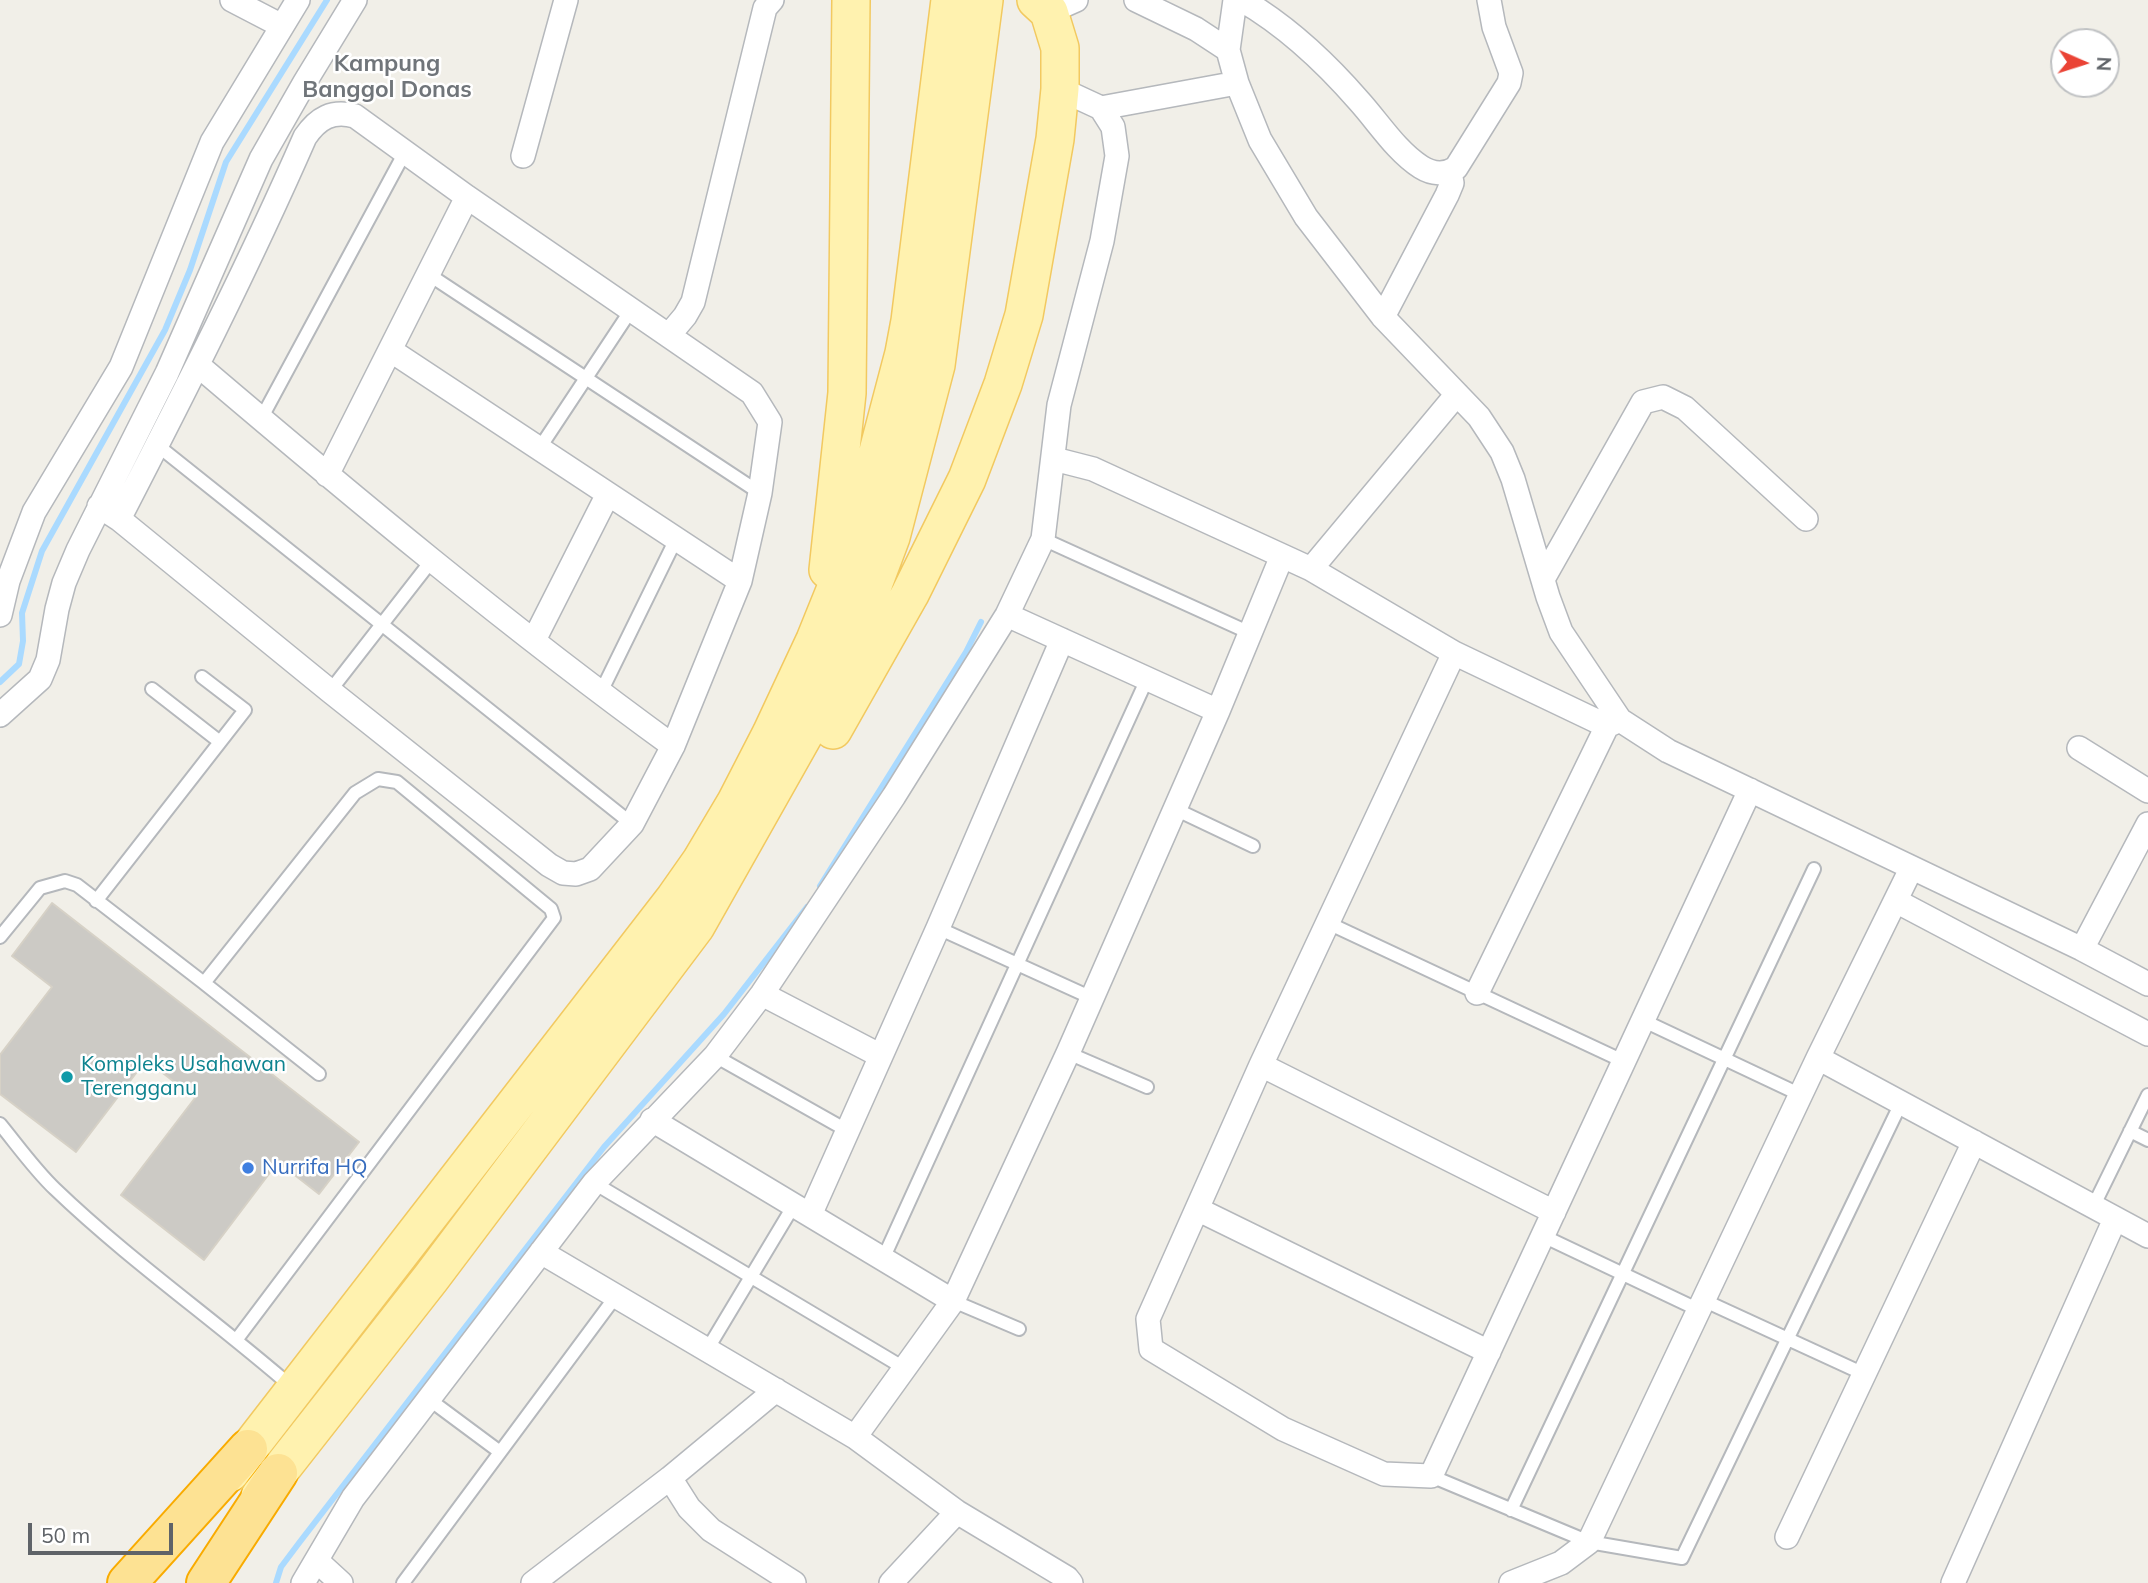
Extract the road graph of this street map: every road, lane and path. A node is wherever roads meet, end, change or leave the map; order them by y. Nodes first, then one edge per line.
1 (232, 0) edge
2 (298, 0) edge
3 (355, 0) edge
4 (566, 0) edge
5 (772, 0) edge
6 (851, 0) edge
7 (950, 0) edge
8 (984, 0) edge
9 (1136, 0) edge
10 (1489, 0) edge
11 (1237, 2) edge
12 (1054, 4) edge
13 (282, 26) junction
14 (1229, 43) junction
15 (962, 45) junction
16 (1237, 83) junction
17 (1060, 89) junction
18 (1101, 108) junction
19 (405, 152) junction
20 (523, 156) dead end
21 (1450, 172) junction
22 (467, 197) junction
23 (428, 274) junction
24 (631, 310) junction
25 (1382, 317) junction
26 (669, 335) junction
27 (390, 350) junction
28 (199, 366) junction
29 (586, 378) junction
30 (1457, 394) junction
31 (261, 419) junction
32 (157, 445) junction
33 (540, 449) junction
34 (1054, 459) junction
35 (327, 475) junction
36 (761, 493) junction
37 (608, 494) junction
38 (99, 506) junction
39 (119, 519) junction
40 (1806, 519) dead end
41 (676, 539) junction
42 (1043, 539) junction
43 (1282, 556) junction
44 (432, 560) junction
45 (1311, 569) junction
46 (1543, 579) junction
47 (740, 581) junction
48 (0, 615) edge
49 (1007, 615) junction
50 (383, 625) junction
51 (1250, 633) junction
52 (534, 640) junction
53 (816, 640) junction
54 (1062, 640) junction
55 (1454, 653) junction
56 (202, 677) dead end
57 (1147, 679) junction
58 (152, 689) dead end
59 (330, 691) junction
60 (600, 694) junction
61 (1218, 712) junction
62 (0, 715) edge
63 (1613, 723) junction
64 (220, 742) junction
65 (673, 746) junction
66 (2079, 748) dead end
67 (1749, 790) junction
68 (2148, 791) edge
69 (1175, 809) junction
70 (632, 824) junction
71 (2148, 824) edge
72 (1253, 846) dead end
73 (1814, 869) dead end
74 (1912, 869) junction
75 (96, 901) junction
76 (1896, 901) junction
77 (1328, 923) junction
78 (696, 926) junction
79 (938, 928) junction
80 (0, 937) edge
81 (2082, 949) junction
82 (1017, 964) junction
83 (204, 983) junction
84 (2148, 984) edge
85 (1477, 993) junction
86 (762, 994) junction
87 (1093, 998) junction
88 (1642, 1020) junction
89 (2148, 1034) edge
90 (1068, 1053) junction
91 (715, 1056) junction
92 (881, 1056) junction
93 (1724, 1059) junction
94 (1818, 1059) junction
95 (1623, 1061) junction
96 (1261, 1065) junction
97 (318, 1074) dead end
98 (1147, 1087) dead end
99 (2148, 1095) edge
100 (1801, 1096) junction
101 (1901, 1103) junction
102 (652, 1120) junction
103 (0, 1125) edge
104 (848, 1131) junction
105 (2130, 1131) junction
106 (2148, 1140) edge
107 (1974, 1142) junction
108 (594, 1183) junction
109 (2093, 1207) junction
110 (1197, 1209) junction
111 (802, 1210) junction
112 (1554, 1212) junction
113 (2115, 1219) junction
114 (1543, 1236) junction
115 (2148, 1236) edge
116 (541, 1252) junction
117 (883, 1259) junction
118 (1623, 1273) junction
119 (751, 1277) junction
120 (616, 1296) junction
121 (953, 1301) junction
122 (1701, 1305) junction
123 (1018, 1329) dead end
124 (237, 1339) junction
125 (1788, 1339) junction
126 (707, 1350) junction
127 (1489, 1352) junction
128 (904, 1368) junction
129 (1864, 1374) junction
130 (293, 1388) junction
131 (776, 1390) junction
132 (429, 1400) junction
133 (855, 1437) junction
134 (248, 1449) junction
135 (500, 1452) junction
136 (278, 1473) junction
137 (1431, 1476) junction
138 (670, 1478) junction
139 (1511, 1510) junction
140 (957, 1512) junction
141 (1787, 1537) dead end
142 (1589, 1542) junction
143 (317, 1561) junction
144 (127, 1583) edge
145 (147, 1583) edge
146 (193, 1583) edge
147 (206, 1583) edge
148 (303, 1583) edge
149 (341, 1583) edge
150 (403, 1583) edge
151 (533, 1583) edge
152 (794, 1583) edge
153 (891, 1583) edge
154 (1071, 1583) edge
155 (1511, 1583) edge
156 (1953, 1583) edge

1 - 13 street
2 - 13 street
3 - 38 street
4 - 20 street
5 - 26 street
6 - 53 main road
7 - 15 main road
8 - 15 main road
9 - 14 street
10 - 21 street
11 - 14 street
11 - 21 street
12 - 17 main road
13 - 48 street
14 - 16 street
15 - 53 main road
15 - 78 main road
16 - 18 street
16 - 25 street
17 - 18 street
17 - 78 main road
18 - 34 street
19 - 22 street
19 - 28 street
19 - 31 lane
21 - 25 street
22 - 23 street
22 - 24 street
23 - 27 street
23 - 29 lane
24 - 26 street
24 - 29 lane
25 - 30 street
26 - 36 street
27 - 33 street
27 - 35 street
28 - 31 street
28 - 32 street
29 - 33 lane
29 - 36 lane
30 - 45 street
30 - 46 street
31 - 35 street
32 - 39 street
32 - 50 lane
33 - 37 street
34 - 42 street
34 - 43 street
35 - 44 street
36 - 47 street
37 - 41 street
37 - 52 street
38 - 39 street
38 - 62 street
39 - 59 street
40 - 46 street
41 - 47 street
41 - 60 lane
42 - 49 street
42 - 51 lane
43 - 45 street
43 - 51 street
44 - 50 lane
44 - 52 street
45 - 55 street
46 - 63 street
47 - 65 street
49 - 54 street
49 - 86 street
50 - 59 lane
50 - 70 lane
51 - 61 street
52 - 60 street
53 - 130 main road
54 - 57 street
54 - 79 street
55 - 63 street
55 - 77 street
56 - 64 lane
57 - 61 street
57 - 82 lane
58 - 64 lane
59 - 70 street
60 - 65 street
61 - 69 street
63 - 67 street
63 - 85 street
64 - 75 lane
65 - 70 street
66 - 68 street
67 - 74 street
67 - 88 street
69 - 72 lane
69 - 87 street
71 - 81 street
73 - 93 lane
74 - 76 street
74 - 81 street
75 - 80 lane
75 - 83 lane
76 - 89 street
76 - 94 street
77 - 85 lane
77 - 96 street
78 - 136 main road
79 - 82 lane
79 - 92 street
81 - 84 street
82 - 87 lane
82 - 117 lane
83 - 97 lane
83 - 124 lane
85 - 95 lane
86 - 91 street
86 - 92 street
87 - 90 street
88 - 93 lane
88 - 95 street
90 - 98 lane
90 - 121 street
91 - 102 street
91 - 104 lane
92 - 104 street
93 - 100 lane
93 - 118 lane
94 - 100 street
94 - 101 street
95 - 112 street
96 - 110 street
96 - 112 street
99 - 105 lane
100 - 122 street
101 - 107 street
101 - 125 lane
102 - 108 street
102 - 111 street
103 - 124 lane
104 - 111 street
105 - 106 lane
105 - 109 lane
107 - 109 street
107 - 129 street
108 - 116 street
108 - 119 lane
109 - 113 street
110 - 127 street
110 - 137 street
111 - 117 street
111 - 119 lane
112 - 114 street
113 - 115 street
113 - 156 street
114 - 118 lane
114 - 127 street
116 - 120 street
116 - 132 street
117 - 121 street
118 - 122 lane
118 - 139 lane
119 - 126 lane
119 - 128 lane
120 - 126 street
120 - 135 lane
121 - 123 lane
121 - 128 street
122 - 125 lane
122 - 142 street
124 - 130 lane
125 - 129 lane
125 - 142 lane
126 - 131 street
127 - 137 street
128 - 133 street
129 - 141 street
130 - 134 main road
131 - 133 street
131 - 138 street
132 - 135 lane
132 - 143 street
133 - 140 street
134 - 144 highway
134 - 145 main road
135 - 150 lane
136 - 146 main road
136 - 147 highway
137 - 139 lane
138 - 151 street
138 - 152 street
139 - 142 lane
140 - 153 street
140 - 154 street
142 - 155 street
143 - 148 street
143 - 149 street

